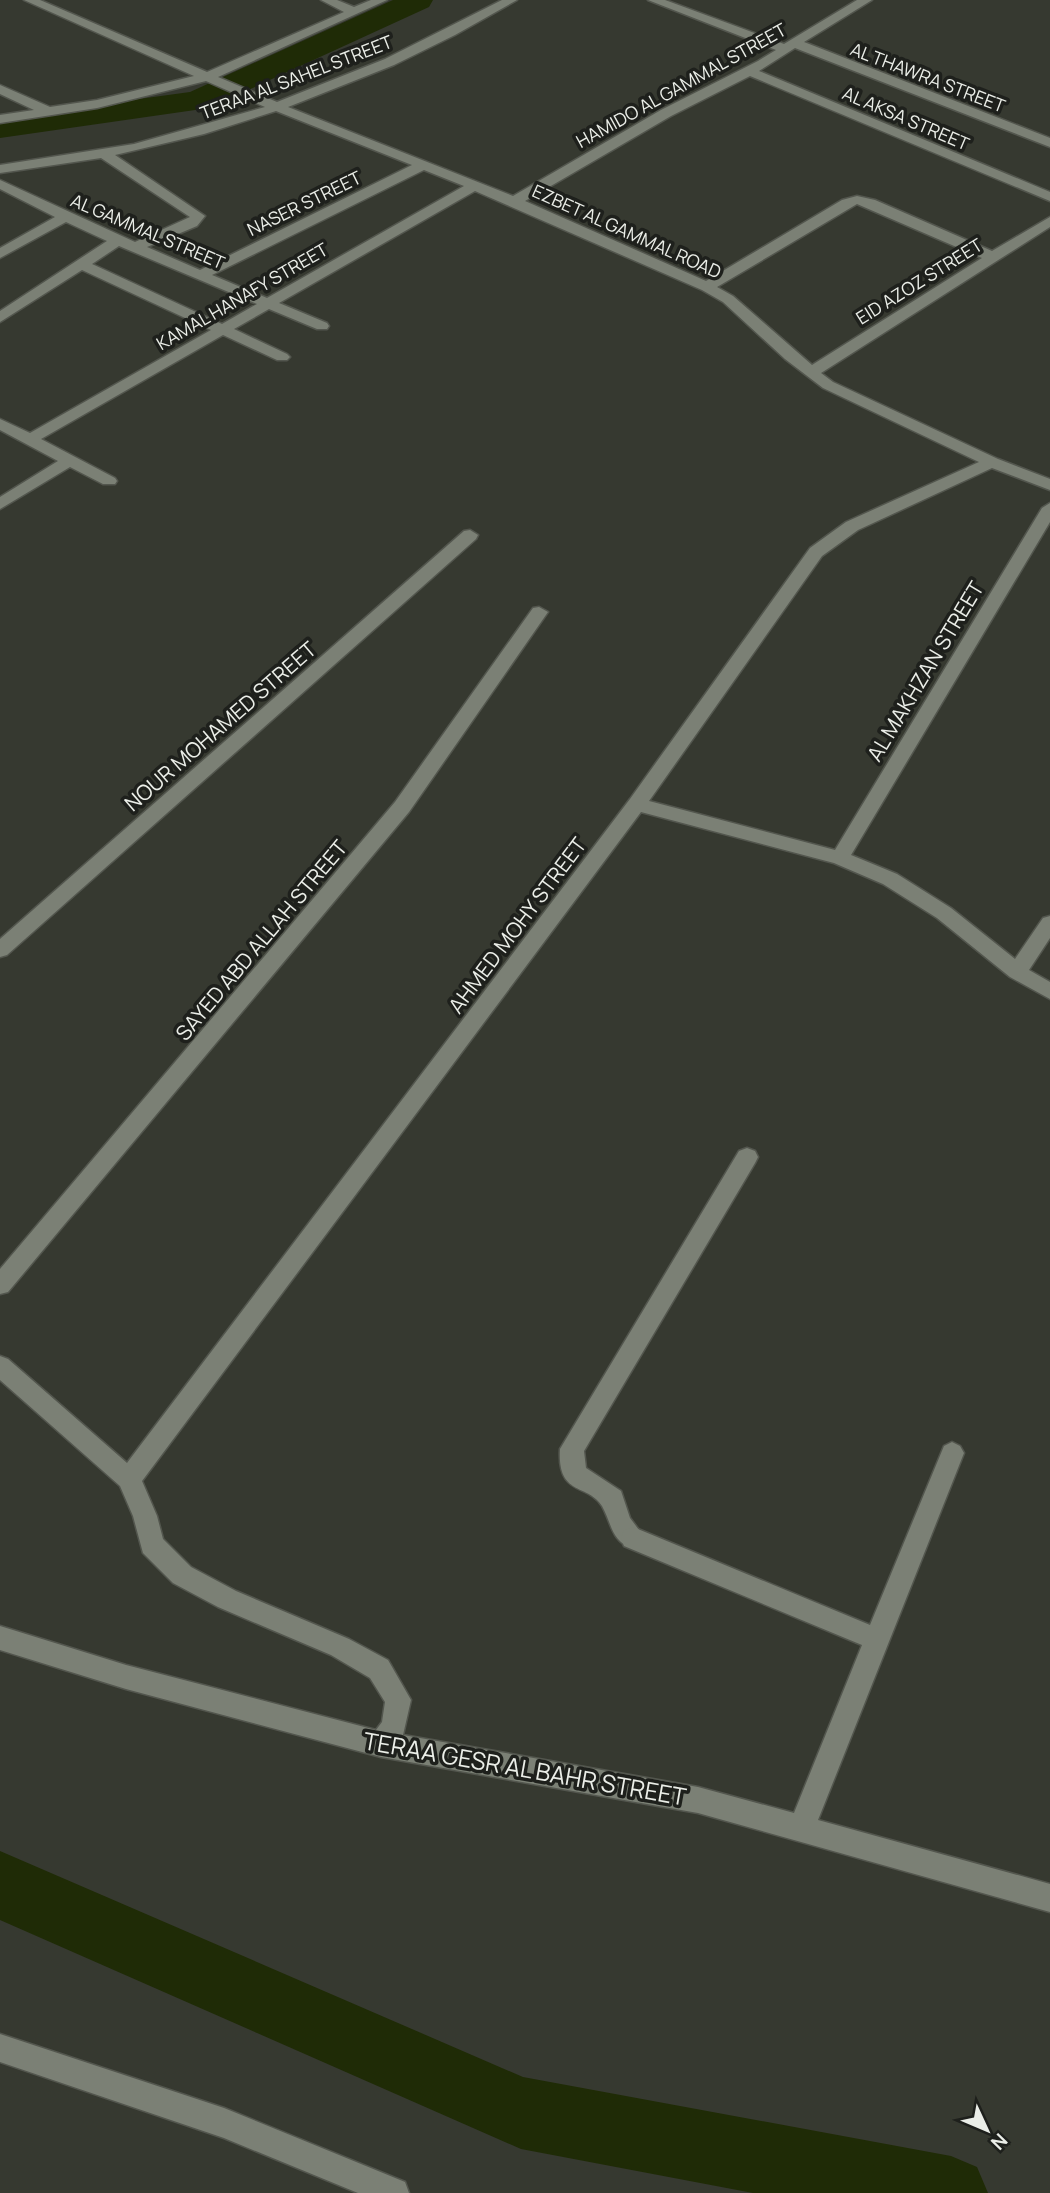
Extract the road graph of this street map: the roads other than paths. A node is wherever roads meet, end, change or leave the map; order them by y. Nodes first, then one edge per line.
1 (30, 0) edge
2 (327, 0) edge
3 (381, 0) edge
4 (510, 0) edge
5 (654, 0) edge
6 (866, 0) edge
7 (355, 12) junction
8 (790, 46) junction
9 (749, 71) junction
10 (209, 76) junction
11 (0, 89) edge
12 (272, 105) junction
13 (50, 112) junction
14 (0, 120) edge
15 (1050, 143) edge
16 (106, 155) junction
17 (424, 165) junction
18 (0, 169) edge
19 (0, 184) edge
20 (475, 185) junction
21 (1050, 197) edge
22 (514, 201) junction
23 (65, 217) junction
24 (1050, 221) edge
25 (118, 240) junction
26 (136, 247) junction
27 (0, 254) edge
28 (993, 257) junction
29 (81, 264) junction
30 (200, 275) junction
31 (707, 288) junction
32 (268, 303) junction
33 (0, 318) edge
34 (322, 326) dead end
35 (223, 329) junction
36 (282, 357) dead end
37 (810, 373) junction
38 (0, 424) edge
39 (29, 440) junction
40 (69, 461) junction
41 (992, 462) junction
42 (109, 481) dead end
43 (1050, 485) edge
44 (0, 504) edge
45 (1050, 508) edge
46 (470, 535) dead end
47 (539, 612) dead end
48 (637, 804) junction
49 (840, 858) junction
50 (1050, 923) edge
51 (0, 950) edge
52 (1017, 972) junction
53 (1050, 991) edge
54 (747, 1157) dead end
55 (0, 1284) edge
56 (0, 1366) edge
57 (952, 1453) dead end
58 (129, 1479) junction
59 (0, 1638) edge
60 (876, 1639) junction
61 (381, 1744) junction
62 (801, 1829) junction
63 (1050, 1898) edge
64 (0, 2048) edge
65 (394, 2193) edge

1 - 10 street, EZBET AL GAMMAL ROAD
2 - 7 street
3 - 7 street, TERAA AL SAHEL STREET
4 - 12 street, TERAA AL SAHEL STREET
5 - 8 street, AL THAWRA STREET
6 - 8 street, HAMIDO AL GAMMAL STREET
7 - 10 street, TERAA AL SAHEL STREET
8 - 9 street, HAMIDO AL GAMMAL STREET
8 - 15 street, AL THAWRA STREET
9 - 21 street, AL AKSA STREET
9 - 22 street, HAMIDO AL GAMMAL STREET
10 - 12 street, EZBET AL GAMMAL ROAD
10 - 13 street, TERAA AL SAHEL STREET
11 - 13 street
12 - 16 street, TERAA AL SAHEL STREET
12 - 17 street, EZBET AL GAMMAL ROAD
13 - 14 street, TERAA AL SAHEL STREET
16 - 18 street, TERAA AL SAHEL STREET
16 - 26 street
17 - 20 street, EZBET AL GAMMAL ROAD
17 - 30 street, NASER STREET
19 - 23 street, AL GAMMAL STREET
20 - 22 street, EZBET AL GAMMAL ROAD
20 - 32 street, KAMAL HANAFY STREET
22 - 31 street, EZBET AL GAMMAL ROAD
23 - 25 street, AL GAMMAL STREET
23 - 27 street
24 - 28 street, EID AZOZ STREET
25 - 26 street, AL GAMMAL STREET
25 - 29 street
26 - 30 street, AL GAMMAL STREET
28 - 31 street
28 - 37 street, EID AZOZ STREET
29 - 33 street
29 - 35 street
30 - 32 street, AL GAMMAL STREET
31 - 37 street, EZBET AL GAMMAL ROAD
32 - 34 street, AL GAMMAL STREET
32 - 35 street, KAMAL HANAFY STREET
35 - 36 street
35 - 39 street, KAMAL HANAFY STREET
37 - 41 street, EZBET AL GAMMAL ROAD
38 - 39 street
39 - 40 street
40 - 42 street
40 - 44 street
41 - 43 street, EZBET AL GAMMAL ROAD
41 - 48 street, AHMED MOHY STREET
45 - 49 street, AL MAKHZAN STREET
46 - 51 street, NOUR MOHAMED STREET
47 - 55 street, SAYED ABD ALLAH STREET
48 - 49 street
48 - 58 street, AHMED MOHY STREET
49 - 52 street
50 - 52 street
52 - 53 street
54 - 60 street
56 - 58 street
57 - 60 street
58 - 61 street
59 - 61 street, TERAA GESR AL BAHR STREET
60 - 62 street
61 - 62 street, TERAA GESR AL BAHR STREET
62 - 63 street, TERAA GESR AL BAHR STREET
64 - 65 street

